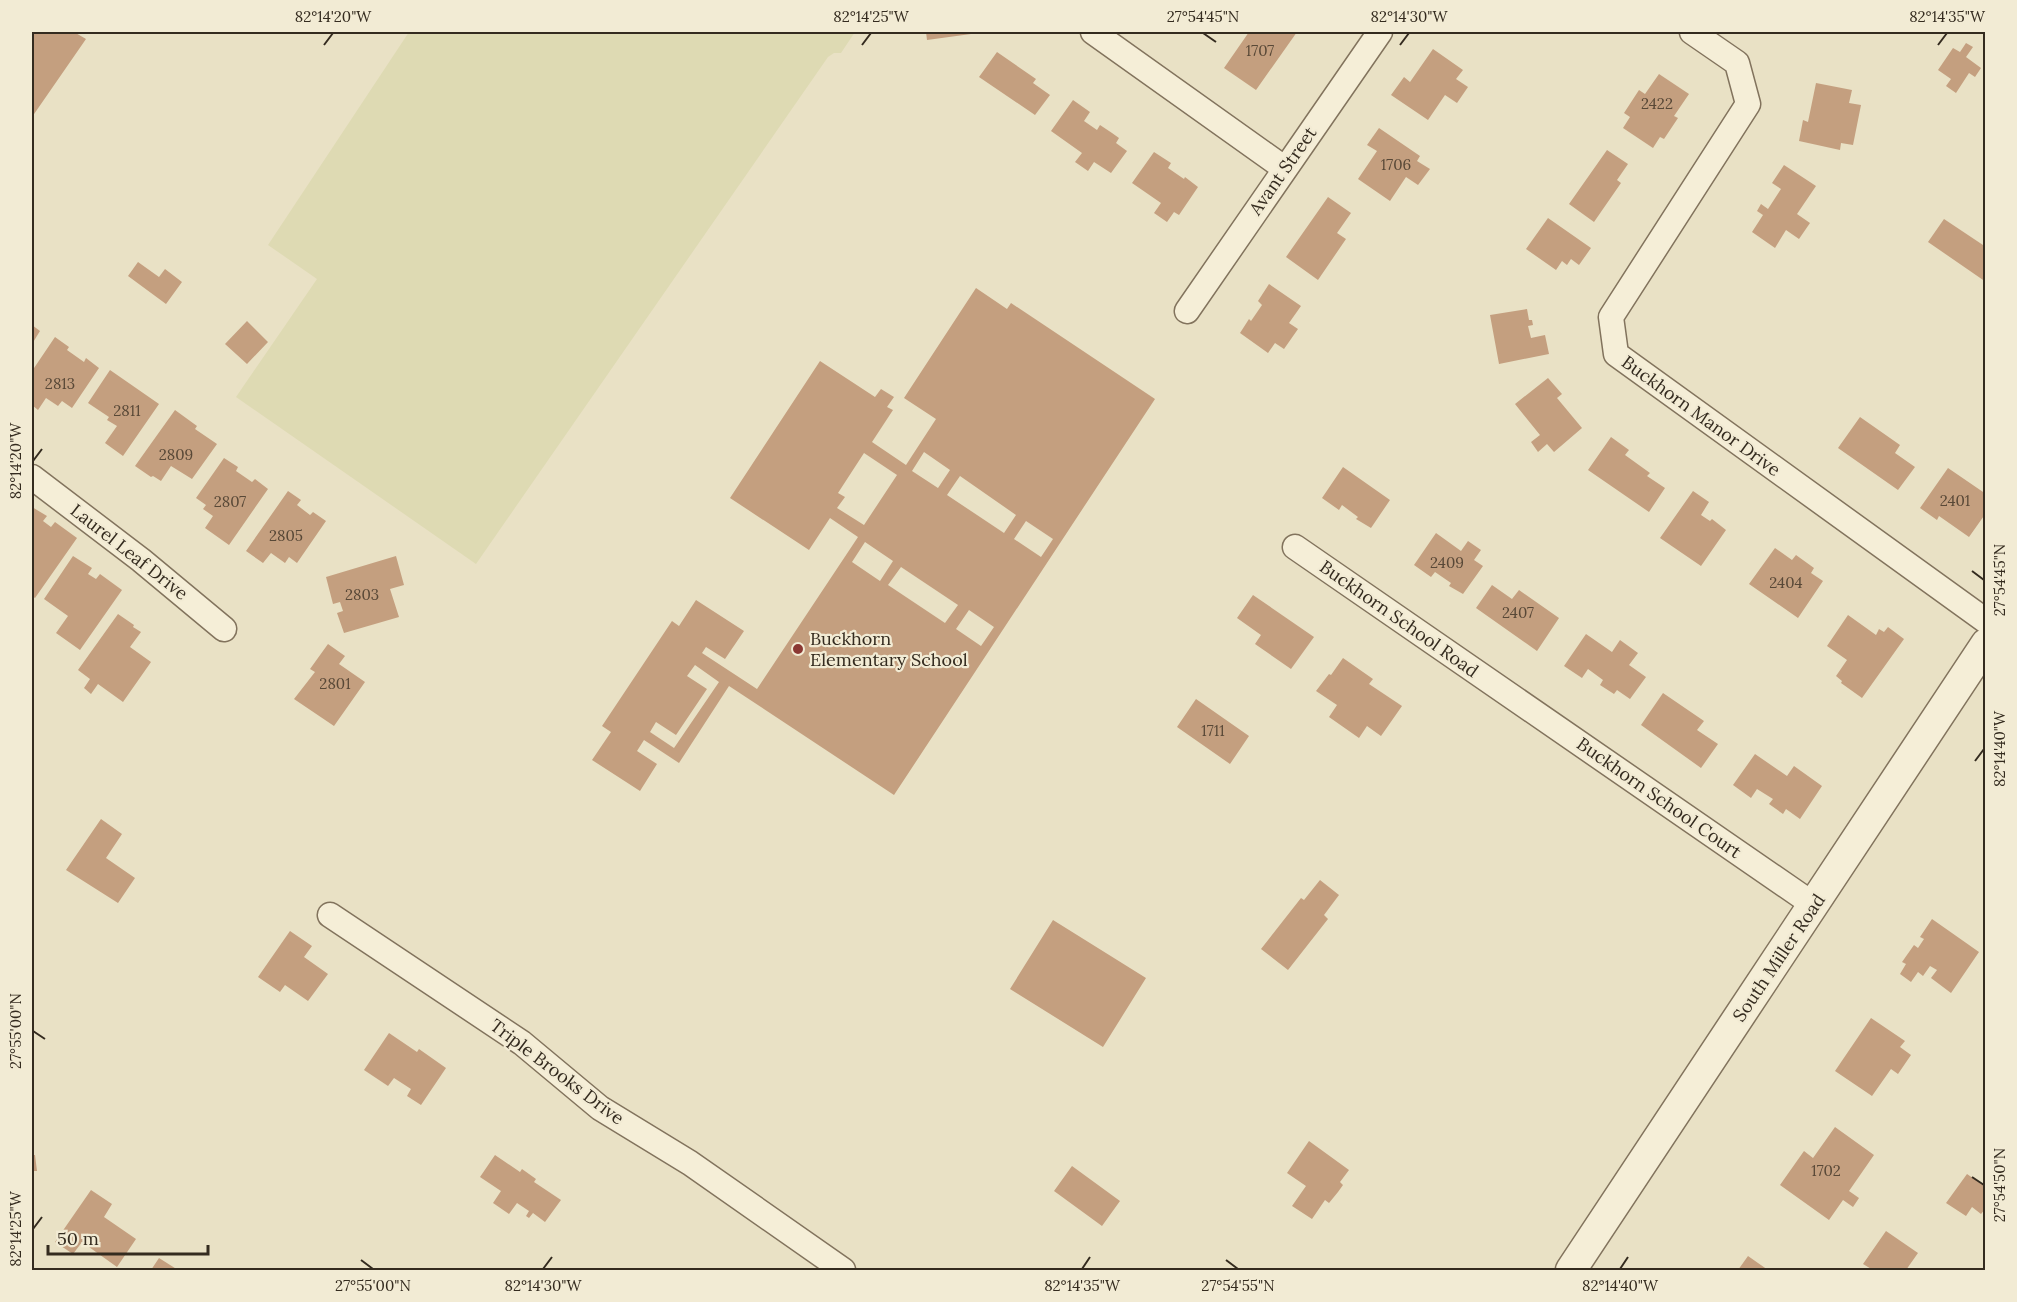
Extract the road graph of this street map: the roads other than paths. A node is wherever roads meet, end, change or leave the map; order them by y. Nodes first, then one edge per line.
1 (1093, 32) edge
2 (1380, 32) edge
3 (1692, 32) edge
4 (1284, 168) junction
5 (1187, 311) dead end
6 (32, 477) edge
7 (1294, 547) dead end
8 (1986, 621) edge
9 (224, 629) dead end
10 (1986, 644) edge
11 (1504, 691) joint
12 (1814, 905) junction
13 (330, 915) dead end
14 (843, 1270) edge
15 (1571, 1270) edge

1 - 4 street
2 - 4 street, Avant Street
3 - 8 street, Buckhorn Manor Drive
4 - 5 street, Avant Street
6 - 9 street, Laurel Leaf Drive
7 - 11 street, Buckhorn School Road
10 - 12 street, South Miller Road
11 - 12 street, Buckhorn School Court
12 - 15 street, South Miller Road
13 - 14 street, Triple Brooks Drive

